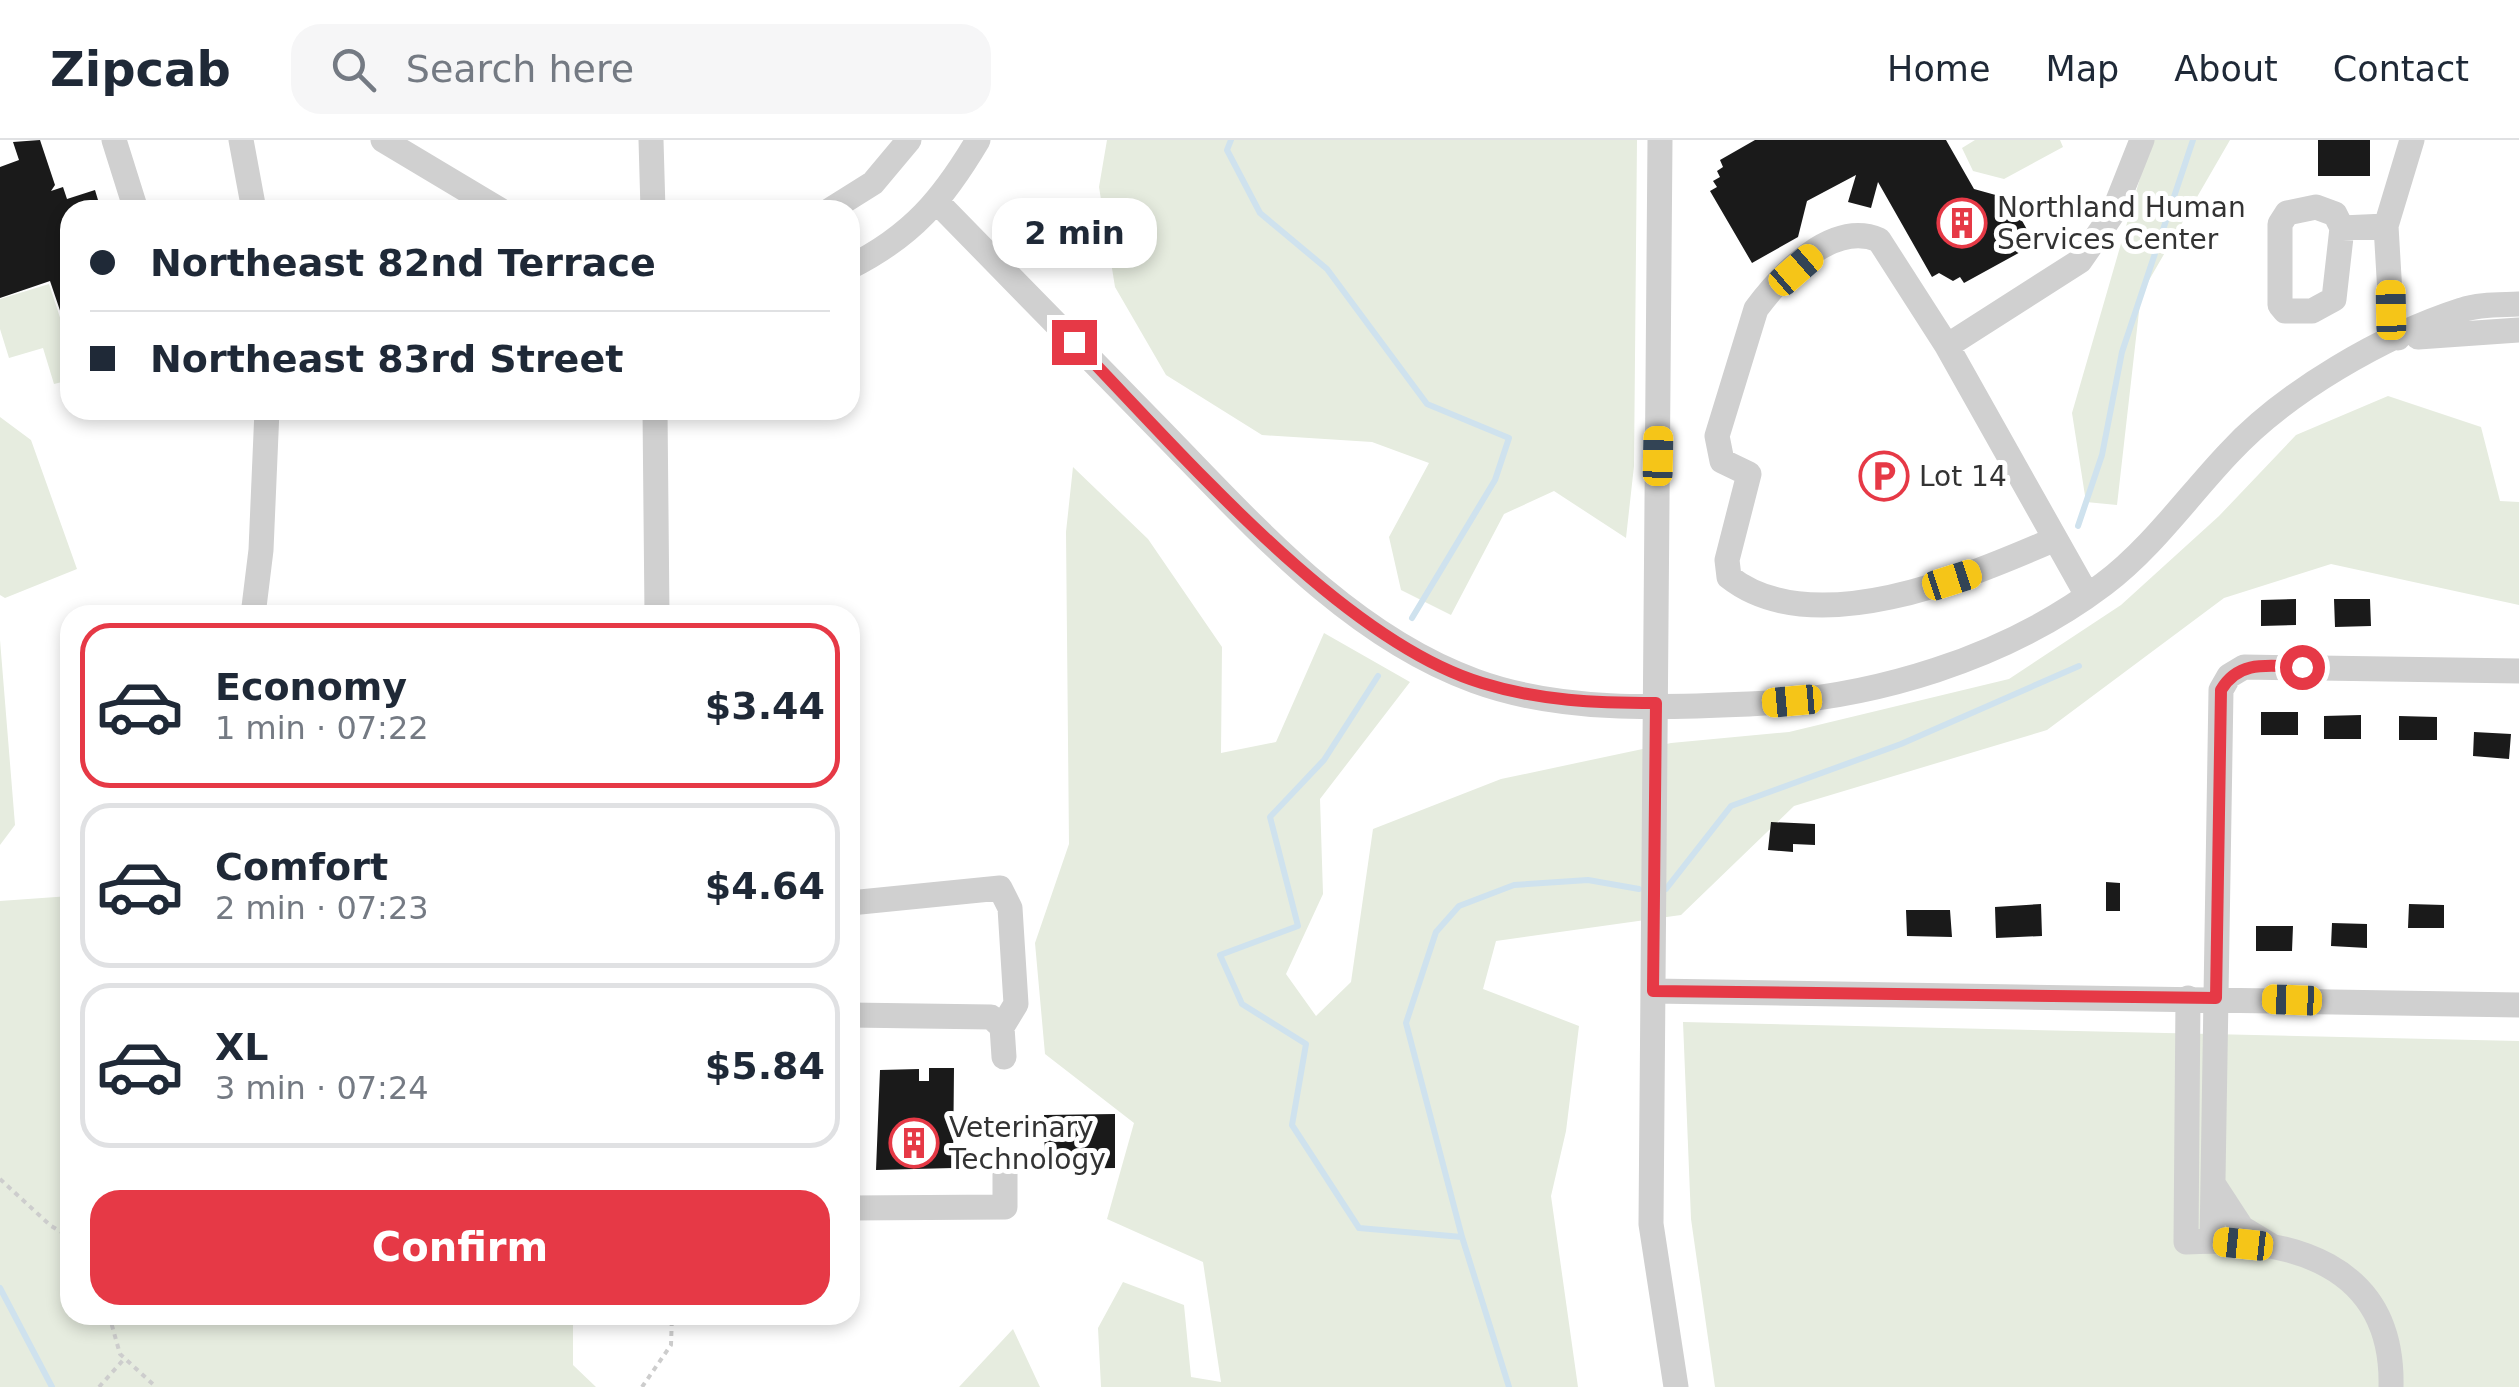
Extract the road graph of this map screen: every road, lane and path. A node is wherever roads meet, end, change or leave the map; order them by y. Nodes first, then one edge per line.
1 (114, 140) edge
2 (240, 140) edge
3 (383, 140) edge
4 (652, 140) edge
5 (909, 140) edge
6 (978, 140) edge
7 (1660, 140) edge
8 (2142, 140) edge
9 (2412, 140) edge
10 (133, 200) edge
11 (252, 200) edge
12 (483, 200) edge
13 (653, 200) edge
14 (846, 200) edge
15 (938, 203) junction
16 (2386, 226) junction
17 (2342, 228) dead end
18 (860, 261) edge
19 (2519, 304) edge
20 (2519, 330) edge
21 (2398, 338) junction
22 (1947, 346) junction
23 (266, 420) edge
24 (655, 420) edge
25 (2053, 540) junction
26 (2087, 595) junction
27 (254, 605) edge
28 (657, 605) edge
29 (2519, 671) edge
30 (1656, 703) junction
31 (860, 902) edge
32 (1653, 991) junction
33 (2188, 998) junction
34 (2216, 998) junction
35 (2519, 1006) edge
36 (860, 1015) edge
37 (1002, 1027) junction
38 (1004, 1057) dead end
39 (1005, 1168) dead end
40 (0, 1179) edge
41 (2214, 1185) junction
42 (860, 1208) edge
43 (60, 1231) edge
44 (2212, 1241) junction
45 (2274, 1248) junction
46 (113, 1325) edge
47 (672, 1325) edge
48 (125, 1358) junction
49 (153, 1386) edge
50 (98, 1387) edge
51 (642, 1387) edge
52 (1676, 1387) edge
53 (2391, 1387) edge

1 - 10 street
2 - 11 street
3 - 12 street
4 - 13 street
5 - 14 street
6 - 15 street
7 - 30 street
8 - 22 street
9 - 16 street
15 - 18 street
15 - 30 street
16 - 17 street
16 - 21 street
19 - 21 street
20 - 21 street
21 - 26 street
22 - 25 street
22 - 25 street
23 - 27 street
24 - 28 street
25 - 26 street
26 - 30 street
29 - 34 street
30 - 32 street
31 - 37 street
32 - 33 street
32 - 52 street
33 - 34 street
33 - 44 street
34 - 35 street
34 - 41 street
36 - 37 street
37 - 38 street
39 - 42 street
40 - 43 path
41 - 44 street
41 - 45 street
44 - 45 street
45 - 53 street
46 - 48 path
47 - 51 path
48 - 49 path
48 - 50 path

